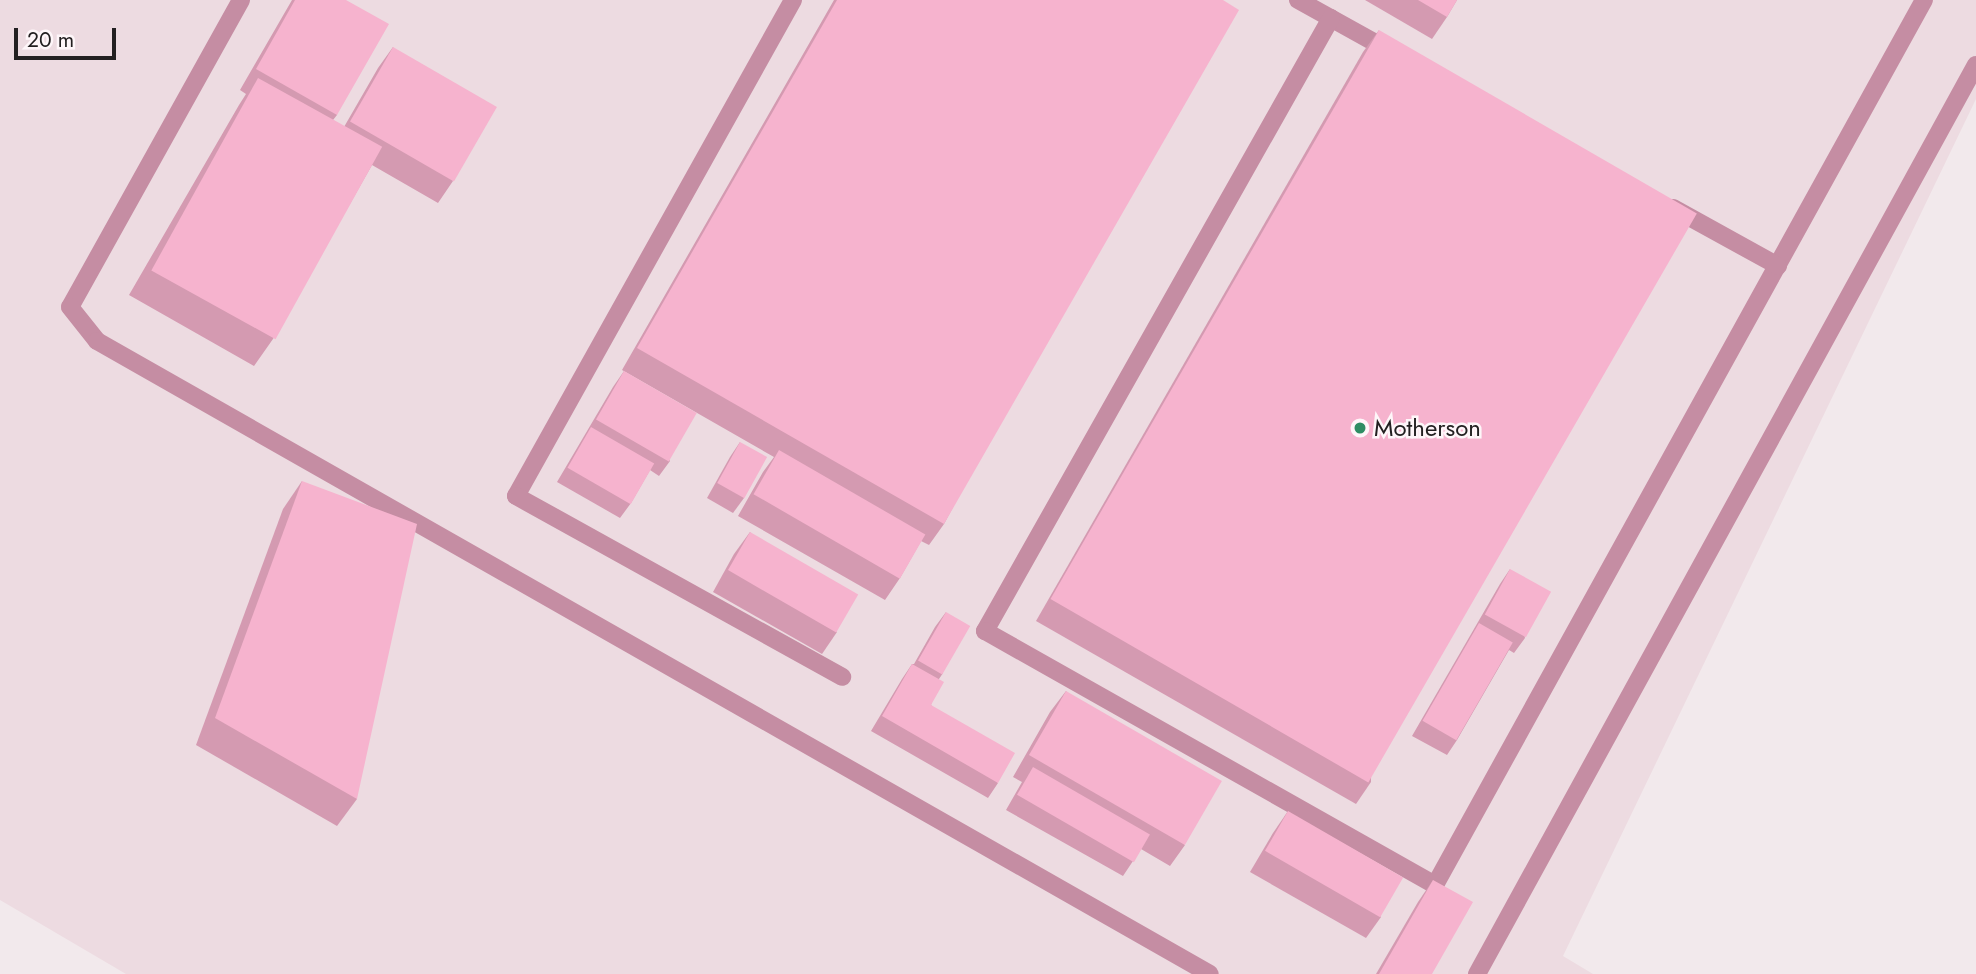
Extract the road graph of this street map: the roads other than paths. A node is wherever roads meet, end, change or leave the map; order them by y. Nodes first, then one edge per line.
1 (241, 0) edge
2 (793, 0) edge
3 (1298, 0) edge
4 (1924, 0) edge
5 (1331, 18) junction
6 (1404, 58) edge
7 (1976, 65) edge
8 (1657, 199) edge
9 (1778, 265) junction
10 (842, 677) dead end
11 (1204, 973) edge
12 (1477, 974) edge

1 - 11 street
2 - 10 street
3 - 5 street
4 - 9 street
5 - 6 street
5 - 9 street
7 - 12 street
8 - 9 street

